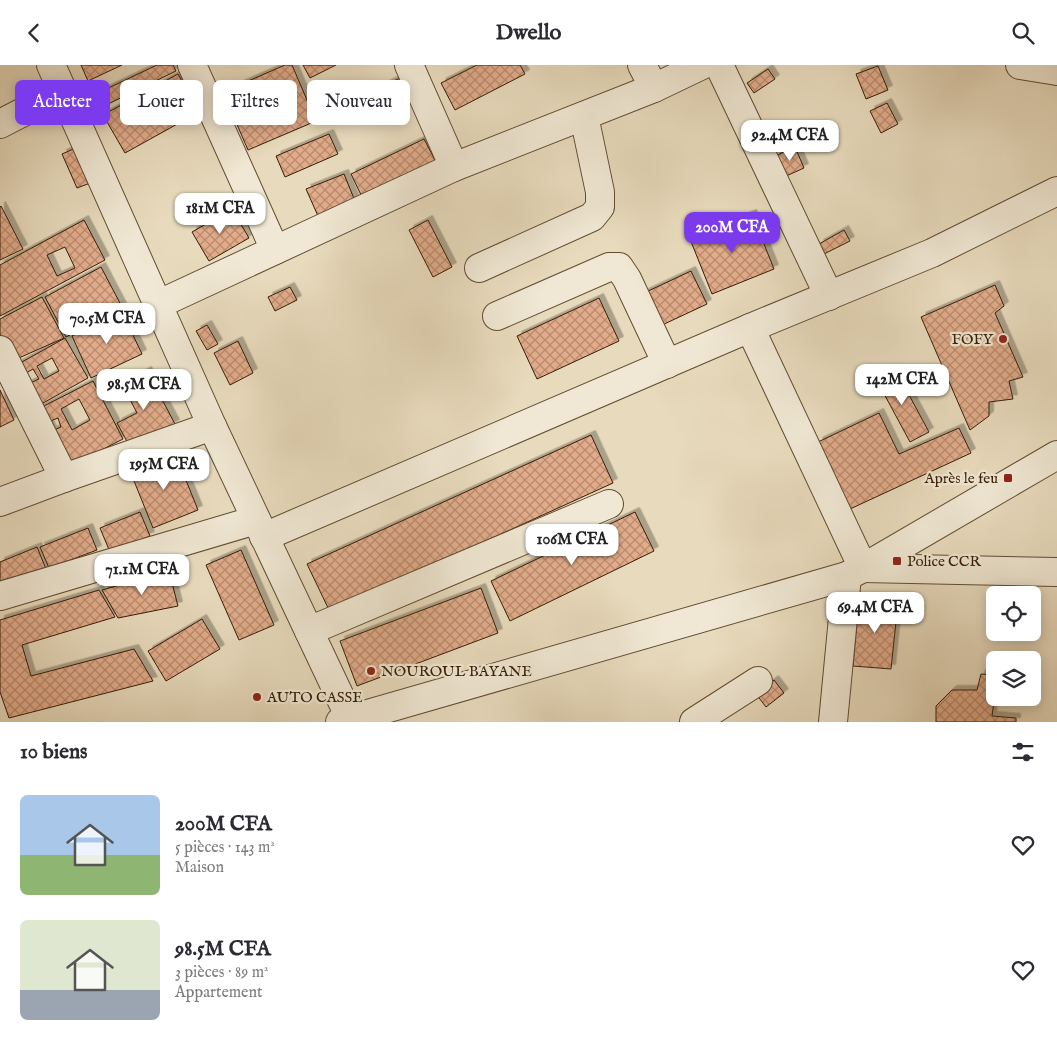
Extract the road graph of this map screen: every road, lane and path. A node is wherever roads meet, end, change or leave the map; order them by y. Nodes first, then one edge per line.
1 (51, 65) edge
2 (192, 65) edge
3 (409, 65) edge
4 (702, 65) edge
5 (719, 65) edge
6 (1020, 65) edge
7 (1057, 71) edge
8 (648, 76) edge
9 (57, 80) edge
10 (584, 115) junction
11 (15, 116) edge
12 (0, 124) edge
13 (77, 125) edge
14 (454, 167) junction
15 (1057, 191) edge
16 (275, 250) junction
17 (479, 268) dead end
18 (829, 296) junction
19 (157, 305) junction
20 (497, 316) dead end
21 (750, 328) junction
22 (0, 350) edge
23 (667, 364) junction
24 (212, 426) junction
25 (1057, 455) edge
26 (64, 478) junction
27 (0, 502) edge
28 (609, 504) dead end
29 (260, 529) junction
30 (855, 572) junction
31 (1057, 572) edge
32 (0, 596) edge
33 (309, 631) junction
34 (758, 681) dead end
35 (347, 721) edge
36 (694, 722) edge
37 (833, 722) edge

1 - 9 street
2 - 16 street
3 - 14 street
4 - 8 street
5 - 18 street
6 - 7 street
8 - 10 street
10 - 14 street
10 - 17 street
11 - 12 street
13 - 19 street
14 - 16 street
15 - 18 street
16 - 19 street
18 - 21 street
19 - 24 street
20 - 23 street
21 - 23 street
21 - 30 street
22 - 26 street
23 - 29 street
24 - 26 street
24 - 29 street
25 - 30 street
26 - 27 street
28 - 33 street
29 - 32 street
29 - 33 street
30 - 31 street
30 - 35 street
30 - 37 street
33 - 35 street
34 - 36 street

